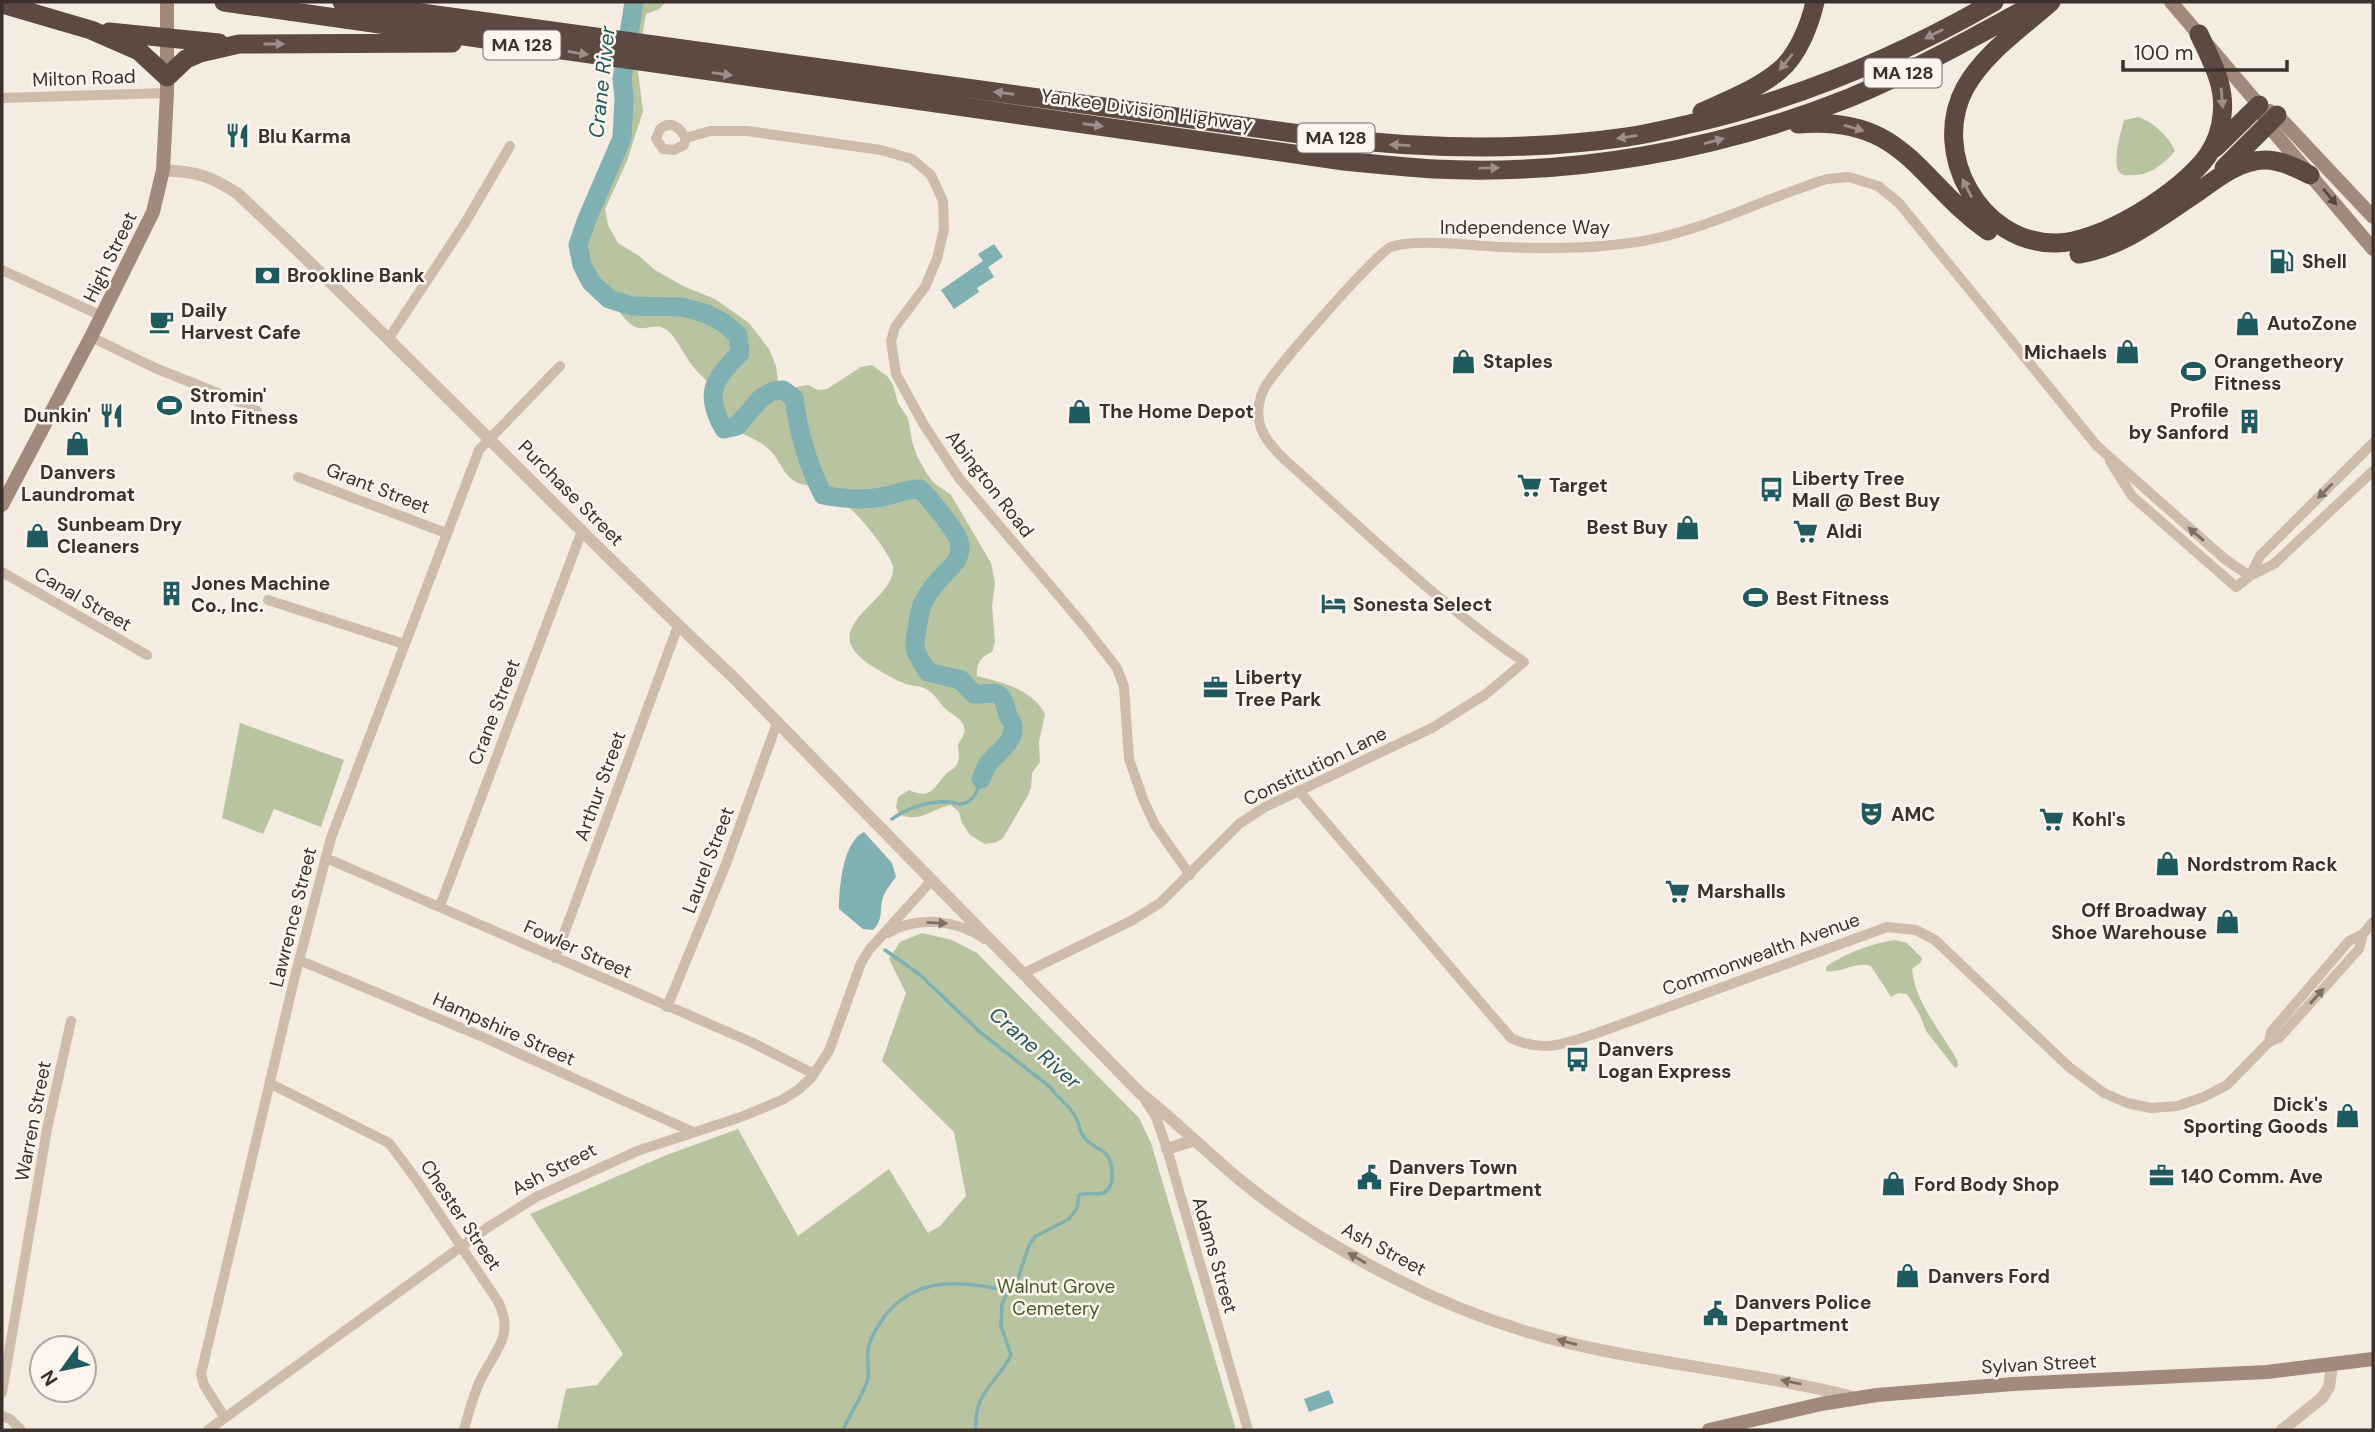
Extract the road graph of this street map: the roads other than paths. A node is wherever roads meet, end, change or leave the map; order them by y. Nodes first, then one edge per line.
1 (167, 2) edge
2 (224, 2) edge
3 (342, 2) edge
4 (1815, 2) edge
5 (1994, 2) edge
6 (2038, 2) edge
7 (2051, 2) edge
8 (2171, 2) edge
9 (2, 4) edge
10 (386, 17) junction
11 (438, 20) edge
12 (91, 30) junction
13 (511, 34) junction
14 (2199, 34) junction
15 (166, 38) junction
16 (239, 44) junction
17 (655, 55) junction
18 (167, 85) junction
19 (2, 98) edge
20 (2259, 105) junction
21 (2272, 120) junction
22 (1762, 127) junction
23 (1663, 130) junction
24 (686, 138) dead end
25 (510, 146) dead end
26 (2207, 156) junction
27 (163, 170) junction
28 (2311, 175) junction
29 (2209, 184) junction
30 (2373, 217) edge
31 (2373, 248) edge
32 (2, 271) edge
33 (102, 316) junction
34 (92, 337) junction
35 (389, 338) junction
36 (560, 366) dead end
37 (257, 411) dead end
38 (489, 438) junction
39 (2373, 443) edge
40 (2107, 455) junction
41 (2373, 471) edge
42 (298, 477) dead end
43 (2, 505) edge
44 (582, 531) junction
45 (446, 533) junction
46 (2, 572) edge
47 (2249, 576) junction
48 (268, 600) dead end
49 (678, 626) junction
50 (404, 644) junction
51 (147, 656) dead end
52 (1524, 662) joint
53 (777, 723) junction
54 (1299, 791) junction
55 (326, 858) junction
56 (1190, 875) junction
57 (931, 881) junction
58 (440, 906) junction
59 (2373, 922) edge
60 (880, 938) junction
61 (993, 944) junction
62 (555, 958) junction
63 (299, 960) junction
64 (1022, 974) junction
65 (667, 1007) junction
66 (71, 1021) dead end
67 (814, 1074) junction
68 (271, 1084) junction
69 (1140, 1093) junction
70 (693, 1132) junction
71 (1195, 1140) junction
72 (1167, 1149) junction
73 (461, 1246) junction
74 (2373, 1359) edge
75 (2332, 1366) junction
76 (2, 1394) edge
77 (1857, 1398) junction
78 (2, 1416) edge
79 (225, 1418) junction
80 (21, 1430) edge
81 (208, 1430) edge
82 (464, 1430) edge
83 (1248, 1430) edge
84 (1709, 1430) edge
85 (2282, 1430) edge

1 - 15 main road, High Street
2 - 10 highway, Yankee Division Highway / MA 128
3 - 10 highway, Yankee Division Highway / MA 128
4 -> 23 highway
5 -> 23 highway, Yankee Division Highway / MA 128
6 - 22 highway, Yankee Division Highway / MA 128
26 -> 7 highway
8 - 14 main road
9 - 12 highway
10 - 11 highway, Yankee Division Highway / MA 128
11 - 13 highway, Yankee Division Highway / MA 128
11 - 13 highway
16 -> 11 highway
12 - 15 highway
12 - 18 highway
13 - 17 highway, Yankee Division Highway / MA 128
14 - 20 main road
14 -> 26 highway
15 - 16 highway
15 - 18 main road, High Street
16 - 18 highway
17 -> 22 highway, Yankee Division Highway / MA 128
23 -> 17 highway, Yankee Division Highway / MA 128
18 - 19 street, Milton Road
18 - 27 main road, High Street
20 - 21 main road
20 - 26 highway
21 - 28 main road
21 - 29 highway
21 - 30 main road
22 -> 29 highway
24 - 56 street, Abington Road
25 - 35 street
27 - 33 main road, High Street
27 - 35 street, Purchase Street
28 - 29 highway
28 -> 31 main road
32 - 33 street
33 - 34 main road, High Street
34 - 37 street
34 - 43 main road, High Street
35 - 38 street, Purchase Street
36 - 38 street, Lawrence Street
38 - 44 street, Purchase Street
38 - 45 street, Lawrence Street
39 -> 47 street, Independence Way
47 -> 40 street, Independence Way
40 - 47 street, Independence Way
40 - 52 street, Independence Way
41 - 47 street, Independence Way
42 - 45 street, Grant Street
44 - 49 street, Purchase Street
44 - 58 street, Crane Street
45 - 50 street, Lawrence Street
46 - 51 street, Canal Street
48 - 50 street
49 - 53 street, Purchase Street
49 - 62 street, Arthur Street
50 - 55 street, Lawrence Street
52 - 54 street, Constitution Lane
53 - 57 street, Purchase Street
53 - 65 street, Laurel Street
54 - 56 street, Constitution Lane
54 - 59 street, Commonwealth Avenue
55 - 58 street, Fowler Street
55 - 63 street, Lawrence Street
56 - 64 street, Constitution Lane
57 - 60 street, Ash Street
57 - 61 street, Ash Street
58 - 62 street, Fowler Street
60 -> 61 street, Ash Street
60 - 67 street, Ash Street
61 - 64 street, Ash Street
62 - 65 street, Fowler Street
63 - 68 street, Lawrence Street
63 - 70 street, Hampshire Street
64 - 69 street, Ash Street
65 - 67 street, Fowler Street
66 - 76 street, Warren Street
67 - 70 street, Ash Street
68 - 73 street, Chester Street
68 - 79 street, Lawrence Street
69 - 71 street, Ash Street
69 - 72 street, Adams Street
70 - 73 street, Ash Street
71 - 72 street
77 -> 71 street, Ash Street
72 - 83 street, Adams Street
73 - 79 street, Ash Street
73 - 82 street, Chester Street
74 - 75 main road, Sylvan Street
75 - 77 main road, Sylvan Street
75 - 85 street
77 - 84 main road, Sylvan Street
78 - 80 street
79 - 81 street, Ash Street

